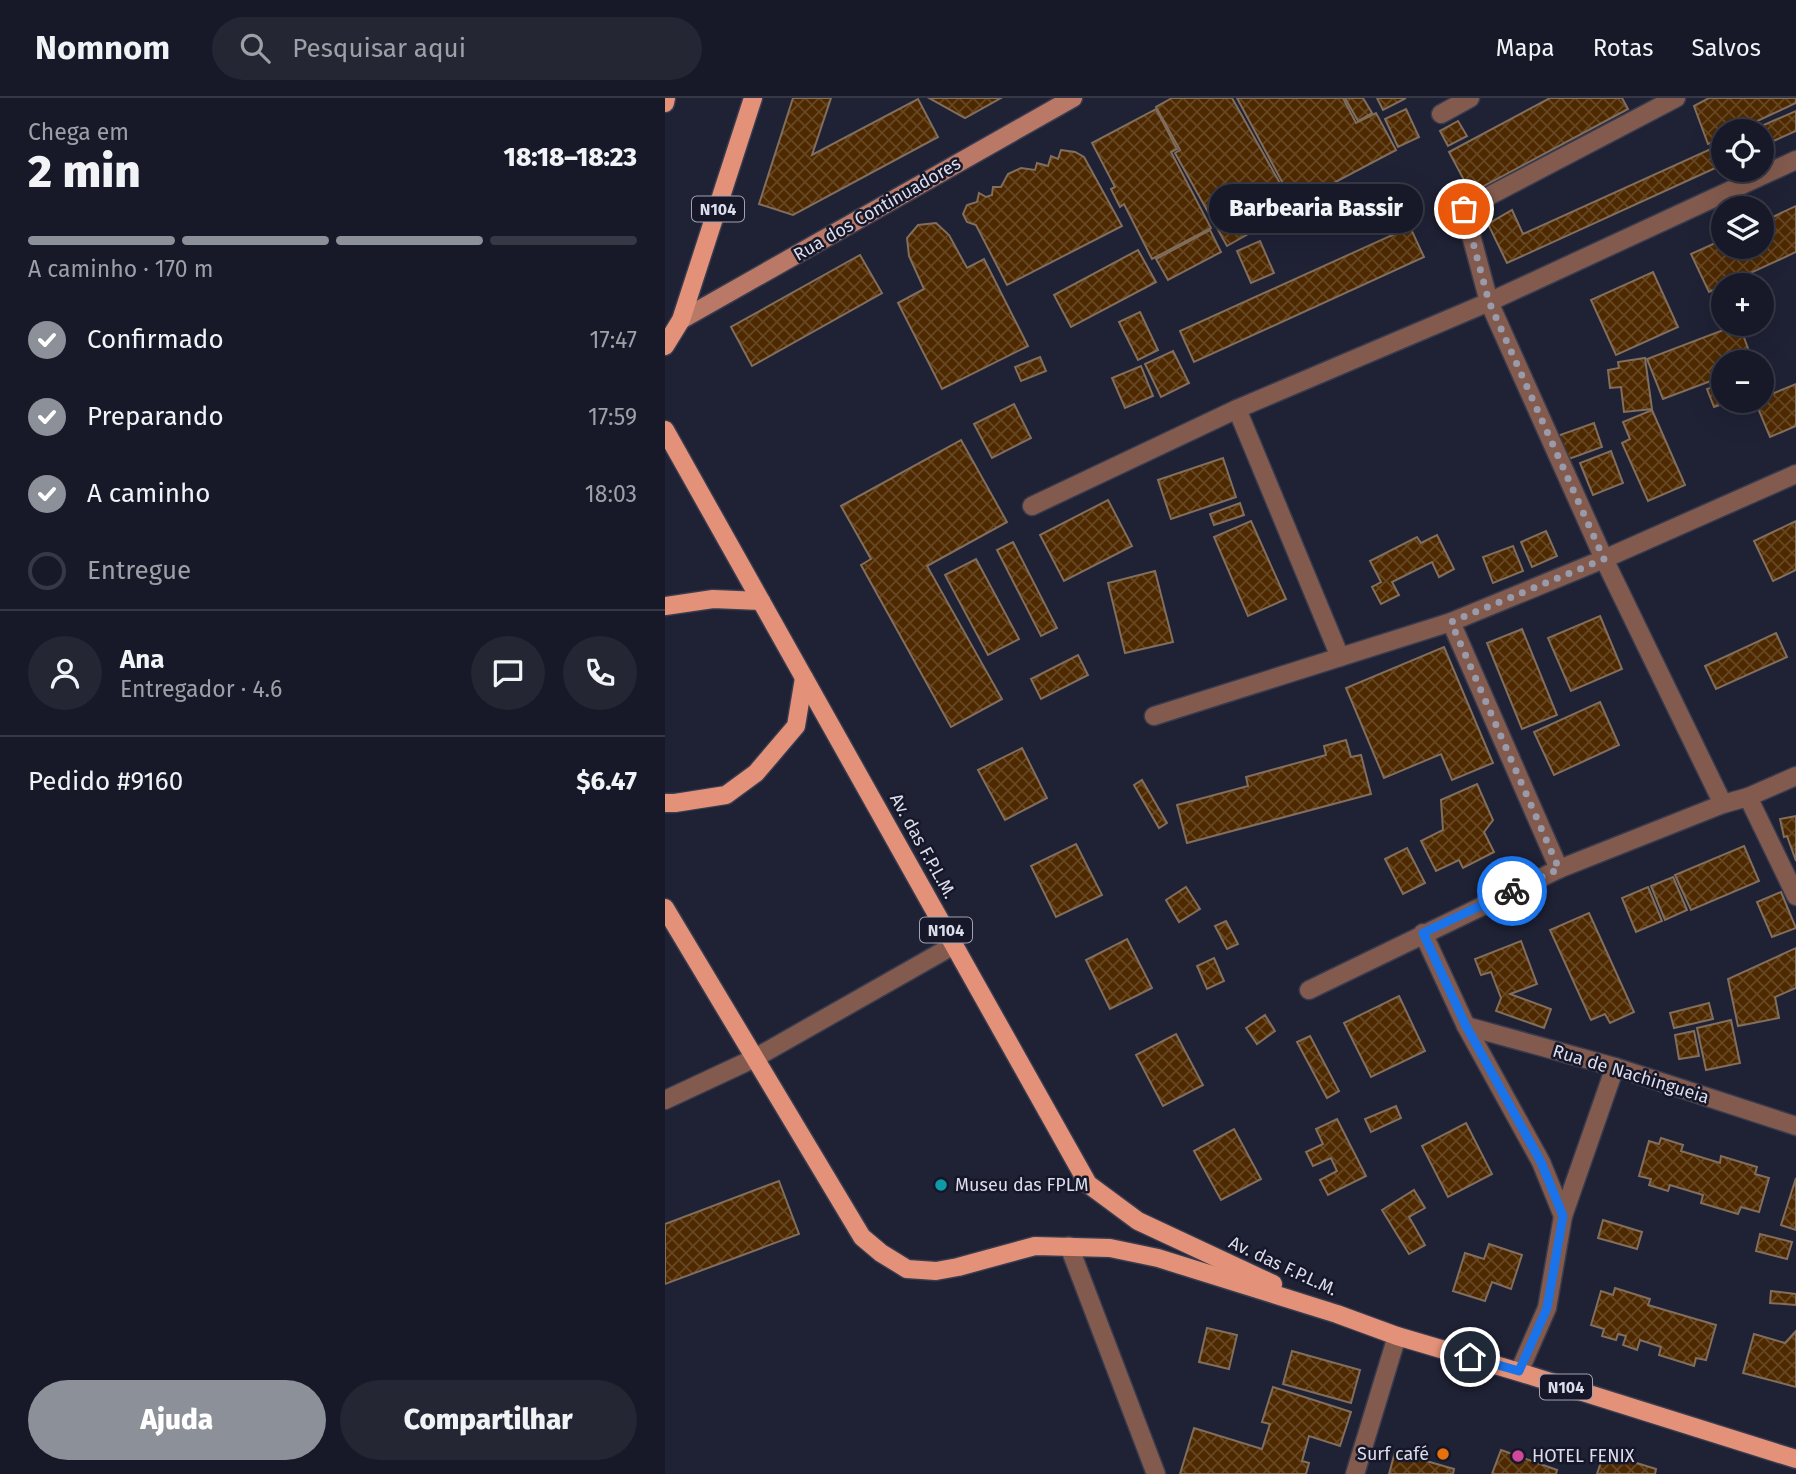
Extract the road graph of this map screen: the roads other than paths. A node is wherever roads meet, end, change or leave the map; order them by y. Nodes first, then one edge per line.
1 (753, 98) edge
2 (1073, 98) edge
3 (1470, 98) edge
4 (1676, 98) edge
5 (1441, 114) dead end
6 (1796, 160) edge
7 (1489, 302) junction
8 (673, 324) edge
9 (665, 346) edge
10 (1237, 410) junction
11 (665, 430) edge
12 (1796, 474) edge
13 (1032, 506) dead end
14 (1604, 559) junction
15 (761, 601) junction
16 (665, 606) edge
17 (1451, 622) junction
18 (1340, 657) junction
19 (804, 678) junction
20 (1154, 716) dead end
21 (1796, 776) edge
22 (1748, 797) junction
23 (665, 803) edge
24 (1723, 804) junction
25 (1559, 869) junction
26 (1796, 896) edge
27 (665, 908) edge
28 (1423, 933) junction
29 (954, 945) junction
30 (1309, 990) dead end
31 (1466, 1026) junction
32 (755, 1058) junction
33 (1615, 1068) junction
34 (665, 1100) edge
35 (1796, 1126) edge
36 (1563, 1216) junction
37 (1069, 1246) junction
38 (1337, 1314) junction
39 (1397, 1336) junction
40 (1519, 1371) junction
41 (1796, 1459) edge
42 (1156, 1474) edge
43 (1355, 1474) edge

1 - 8 main road, N104
2 - 8 street, Rua dos Continuadores
3 - 5 street
4 - 7 street
6 - 7 street
7 - 10 street
7 - 14 street
8 - 9 main road, N104
10 - 13 street
10 - 18 street
11 - 15 main road, Av. das F.P.L.M. / N104
12 - 14 street
14 - 17 street
14 - 24 street
15 - 16 main road
15 - 19 main road, Av. das F.P.L.M. / N104
17 - 18 street
17 - 25 street
18 - 20 street
19 - 23 main road
19 - 29 main road, Av. das F.P.L.M. / N104
21 - 22 street
22 - 24 street
22 - 26 street
24 - 25 street
25 - 28 street
27 - 32 main road, Av. das F.P.L.M. / N104
28 - 30 street
28 - 31 street
29 - 32 street
29 - 38 main road, Av. das F.P.L.M. / N104
31 - 33 street, Rua de Nachingueia
31 - 36 street
32 - 34 street
32 - 37 main road, Av. das F.P.L.M. / N104
33 - 35 street, Rua de Nachingueia
33 - 36 street
36 - 40 street
37 - 38 main road, Av. das F.P.L.M. / N104
37 - 42 street
38 - 39 main road, Av. das F.P.L.M. / N104
39 - 40 main road, Av. das F.P.L.M. / N104
39 - 43 street
40 - 41 main road, Av. das F.P.L.M. / N104

